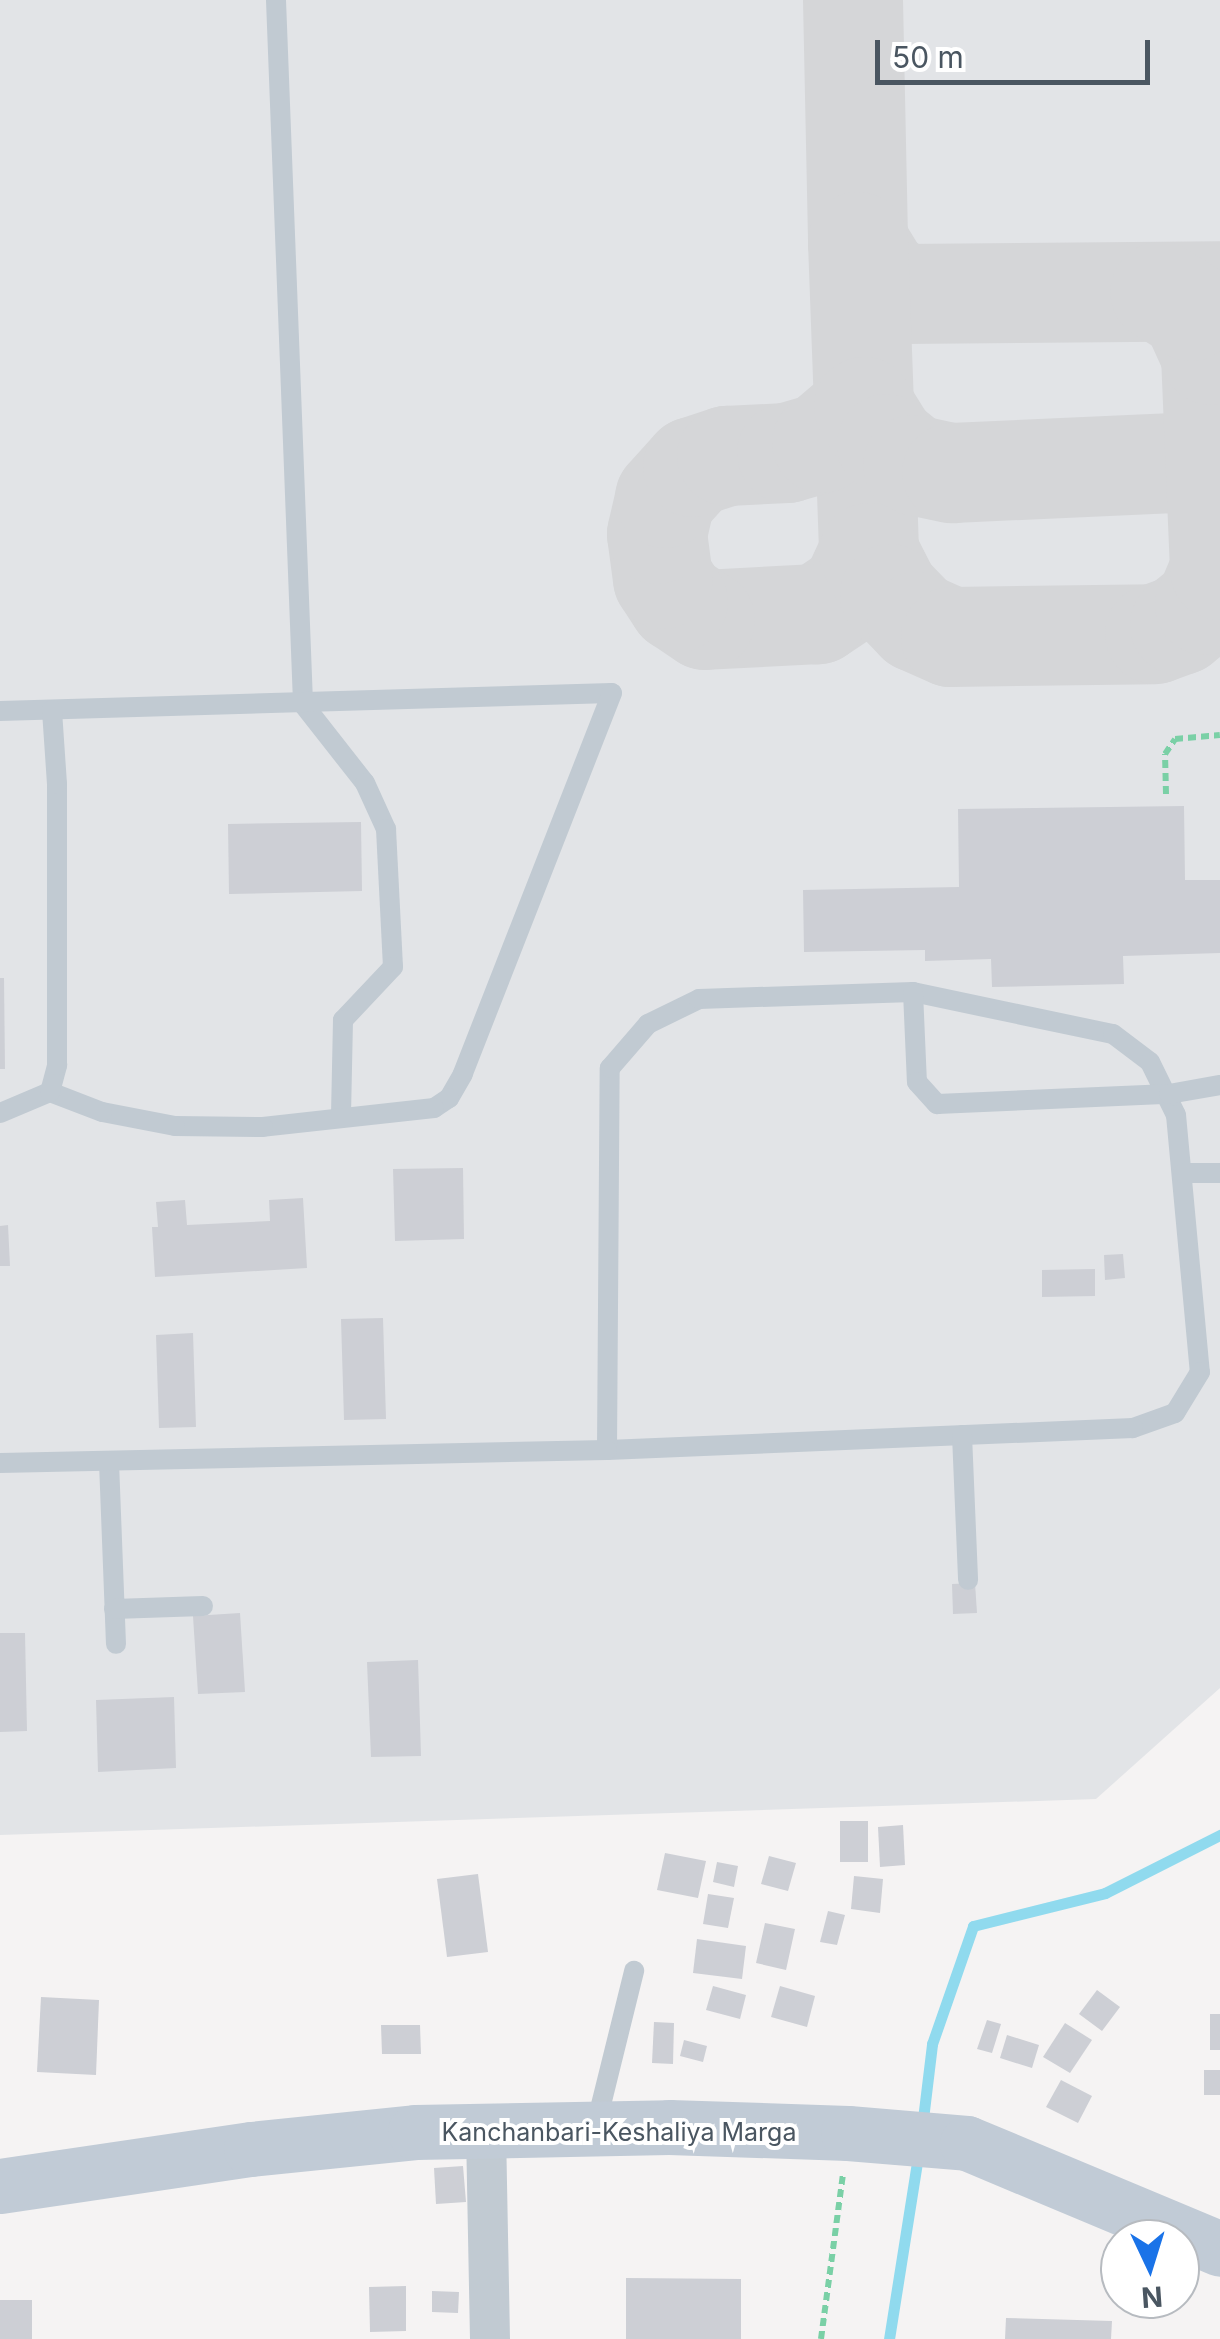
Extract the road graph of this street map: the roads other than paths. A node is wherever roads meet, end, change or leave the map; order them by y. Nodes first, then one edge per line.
1 (276, 0) edge
2 (303, 704) junction
3 (52, 710) junction
4 (0, 711) edge
5 (912, 992) junction
6 (1220, 1085) edge
7 (50, 1092) junction
8 (1169, 1094) junction
9 (0, 1114) edge
10 (341, 1118) junction
11 (1182, 1173) junction
12 (1220, 1173) edge
13 (1210, 1371) edge
14 (962, 1435) junction
15 (607, 1450) junction
16 (109, 1462) junction
17 (0, 1463) edge
18 (968, 1580) dead end
19 (203, 1606) dead end
20 (114, 1610) junction
21 (116, 1644) dead end
22 (634, 1971) dead end
23 (596, 2129) junction
24 (486, 2131) junction
25 (0, 2186) edge
26 (1220, 2249) edge
27 (490, 2339) edge

1 - 2 lane
2 - 3 lane
2 - 10 lane
2 - 10 lane
3 - 4 lane
3 - 7 lane
5 - 8 lane
5 - 8 lane
5 - 15 lane
6 - 8 lane
7 - 9 lane
7 - 10 lane
8 - 11 lane
11 - 12 lane
11 - 13 lane
13 - 14 lane
14 - 15 lane
14 - 18 lane
15 - 16 lane
16 - 17 lane
16 - 20 lane
19 - 20 lane
20 - 21 lane
22 - 23 lane
23 - 24 street, Kanchanbari-Keshaliya Marga
23 - 26 street, Kanchanbari-Keshaliya Marga
24 - 25 street, Kanchanbari-Keshaliya Marga
24 - 27 street

